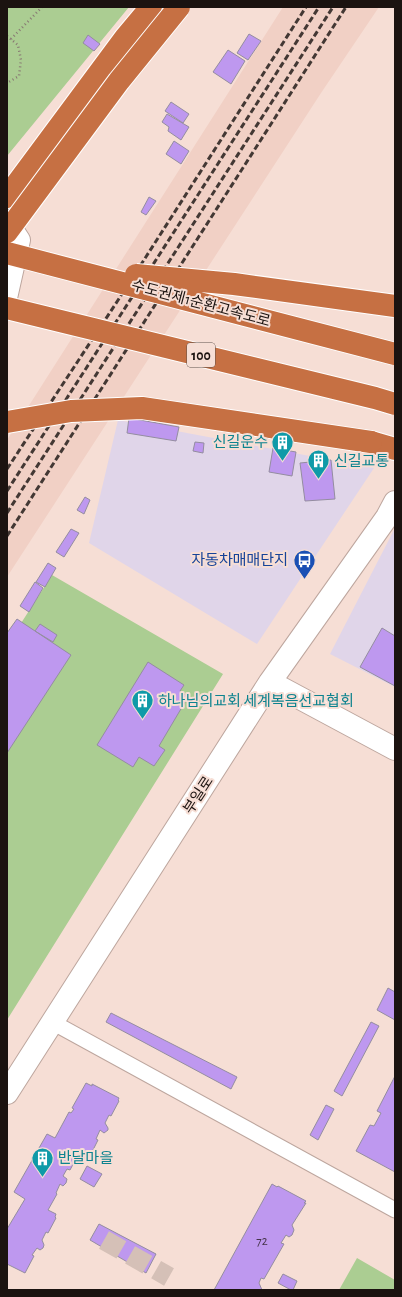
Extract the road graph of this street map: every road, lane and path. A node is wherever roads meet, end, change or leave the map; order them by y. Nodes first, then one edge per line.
1 (42, 7) edge
2 (151, 7) edge
3 (179, 7) edge
4 (7, 36) edge
5 (11, 39) junction
6 (7, 83) edge
7 (7, 197) edge
8 (7, 220) edge
9 (7, 232) edge
10 (7, 253) edge
11 (69, 268) junction
12 (7, 298) edge
13 (395, 306) edge
14 (7, 308) edge
15 (395, 354) edge
16 (395, 404) edge
17 (7, 422) edge
18 (395, 449) edge
19 (395, 502) edge
20 (270, 682) junction
21 (395, 749) edge
22 (52, 1022) junction
23 (7, 1093) edge
24 (395, 1210) edge

1 - 5 path
2 - 7 highway
3 - 9 highway, bridge
4 - 5 path
5 - 6 path
8 - 12 street
10 - 11 highway, 수도권제1순환고속도로, bridge
11 - 13 highway, bridge
11 - 15 highway, 수도권제1순환고속도로, bridge
14 - 16 highway, 100, bridge
17 - 18 highway, bridge
19 - 20 street, 부일로
20 - 21 street
20 - 22 street, 부일로
22 - 23 street, 부일로
22 - 24 street

